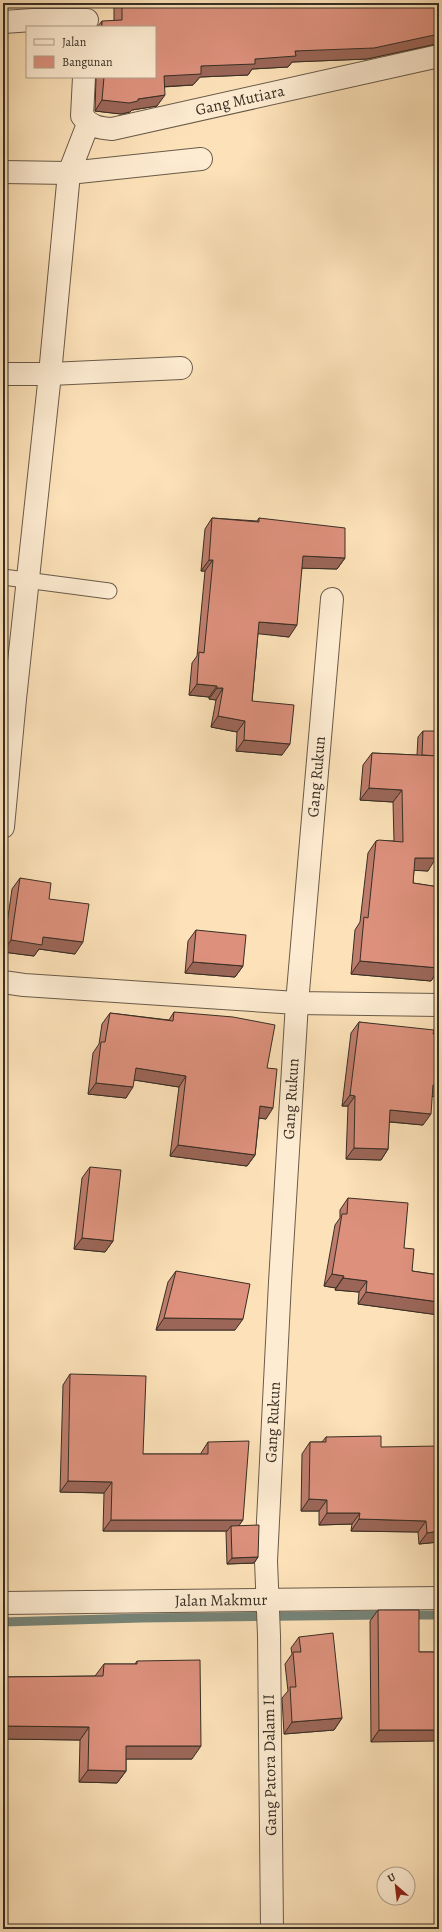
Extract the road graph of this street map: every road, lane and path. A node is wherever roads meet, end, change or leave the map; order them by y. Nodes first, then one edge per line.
1 (87, 17) edge
2 (3, 22) edge
3 (439, 56) edge
4 (84, 78) edge
5 (88, 124) junction
6 (201, 159) dead end
7 (3, 172) edge
8 (69, 173) junction
9 (181, 368) dead end
10 (3, 374) edge
11 (50, 374) junction
12 (3, 577) edge
13 (28, 581) junction
14 (109, 591) dead end
15 (332, 599) dead end
16 (3, 827) edge
17 (3, 982) edge
18 (297, 1003) junction
19 (439, 1005) edge
20 (439, 1598) edge
21 (3, 1603) edge
22 (268, 1605) junction
23 (272, 1929) edge

1 - 2 street
3 - 5 street, Gang Mutiara
4 - 5 street
5 - 8 street
6 - 8 street
7 - 8 street
8 - 11 street
9 - 11 street
10 - 11 street
11 - 13 street
12 - 13 lane
13 - 14 lane
13 - 16 street
15 - 18 street, Gang Rukun
17 - 18 street
18 - 19 street
18 - 22 street, Gang Rukun
20 - 22 street, Jalan Makmur
21 - 22 street, Jalan Makmur
22 - 23 street, Gang Patora Dalam II

